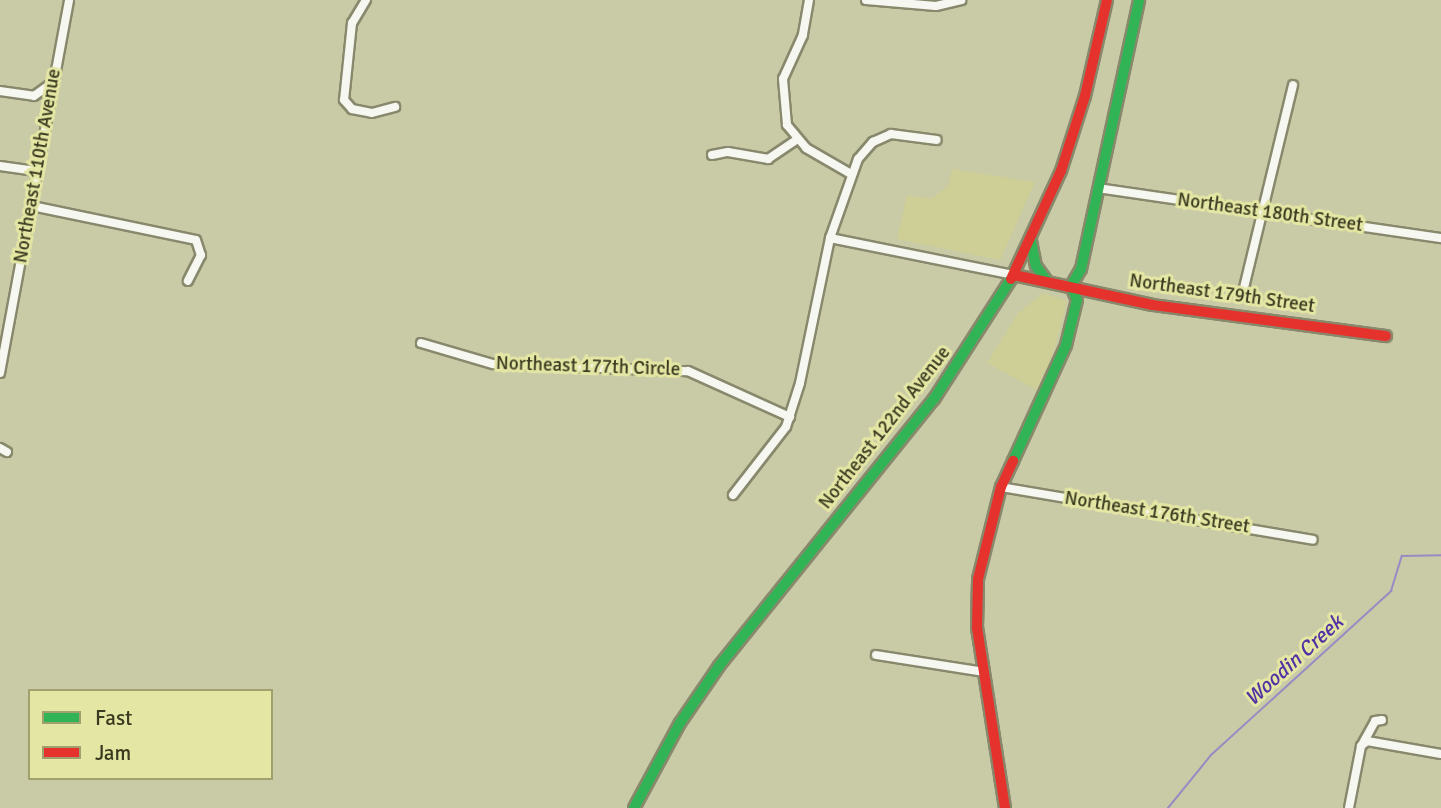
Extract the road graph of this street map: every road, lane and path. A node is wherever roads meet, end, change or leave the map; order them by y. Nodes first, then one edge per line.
1 (69, 0) edge
2 (366, 0) edge
3 (809, 0) edge
4 (866, 0) edge
5 (1107, 0) edge
6 (1139, 0) edge
7 (959, 1) edge
8 (53, 82) junction
9 (1293, 85) dead end
10 (0, 91) edge
11 (395, 107) dead end
12 (796, 140) junction
13 (937, 140) dead end
14 (712, 155) dead end
15 (0, 166) edge
16 (36, 171) junction
17 (851, 174) junction
18 (1098, 188) junction
19 (32, 206) junction
20 (1262, 212) junction
21 (830, 238) junction
22 (1441, 238) edge
23 (1031, 241) junction
24 (1014, 275) junction
25 (188, 281) dead end
26 (1047, 281) junction
27 (1071, 286) junction
28 (1242, 296) dead end
29 (1386, 335) dead end
30 (421, 343) dead end
31 (0, 373) edge
32 (790, 417) junction
33 (1001, 487) junction
34 (733, 495) dead end
35 (1313, 540) dead end
36 (876, 655) dead end
37 (984, 671) junction
38 (1382, 720) dead end
39 (1361, 746) junction
40 (1441, 754) edge
41 (634, 808) edge
42 (1005, 808) edge
43 (1349, 808) edge

1 - 8 street, Northeast 110th Avenue
2 - 11 street
3 - 12 street
4 - 7 street
5 - 23 main road, Northeast 122nd Avenue
6 - 18 main road
8 - 10 street
8 - 16 street, Northeast 110th Avenue
9 - 20 street
12 - 14 street
12 - 17 street
13 - 17 street
15 - 16 street
16 - 19 street, Northeast 110th Avenue
17 - 21 street
18 - 20 street, Northeast 180th Street
18 - 27 main road
19 - 25 street
19 - 31 street, Northeast 110th Avenue
20 - 22 street, Northeast 180th Street
20 - 28 street
21 - 24 street
21 - 32 street
23 - 24 main road, Northeast 122nd Avenue
23 - 26 main road
24 - 26 main road, Northeast 179th Street
24 - 41 main road, Northeast 122nd Avenue
26 - 27 main road, Northeast 179th Street
27 - 29 main road, Northeast 179th Street
27 - 33 main road
30 - 32 street, Northeast 177th Circle
32 - 34 street
33 - 35 street, Northeast 176th Street
33 - 37 main road
36 - 37 street
37 - 42 main road
38 - 39 street
39 - 40 street
39 - 43 street

